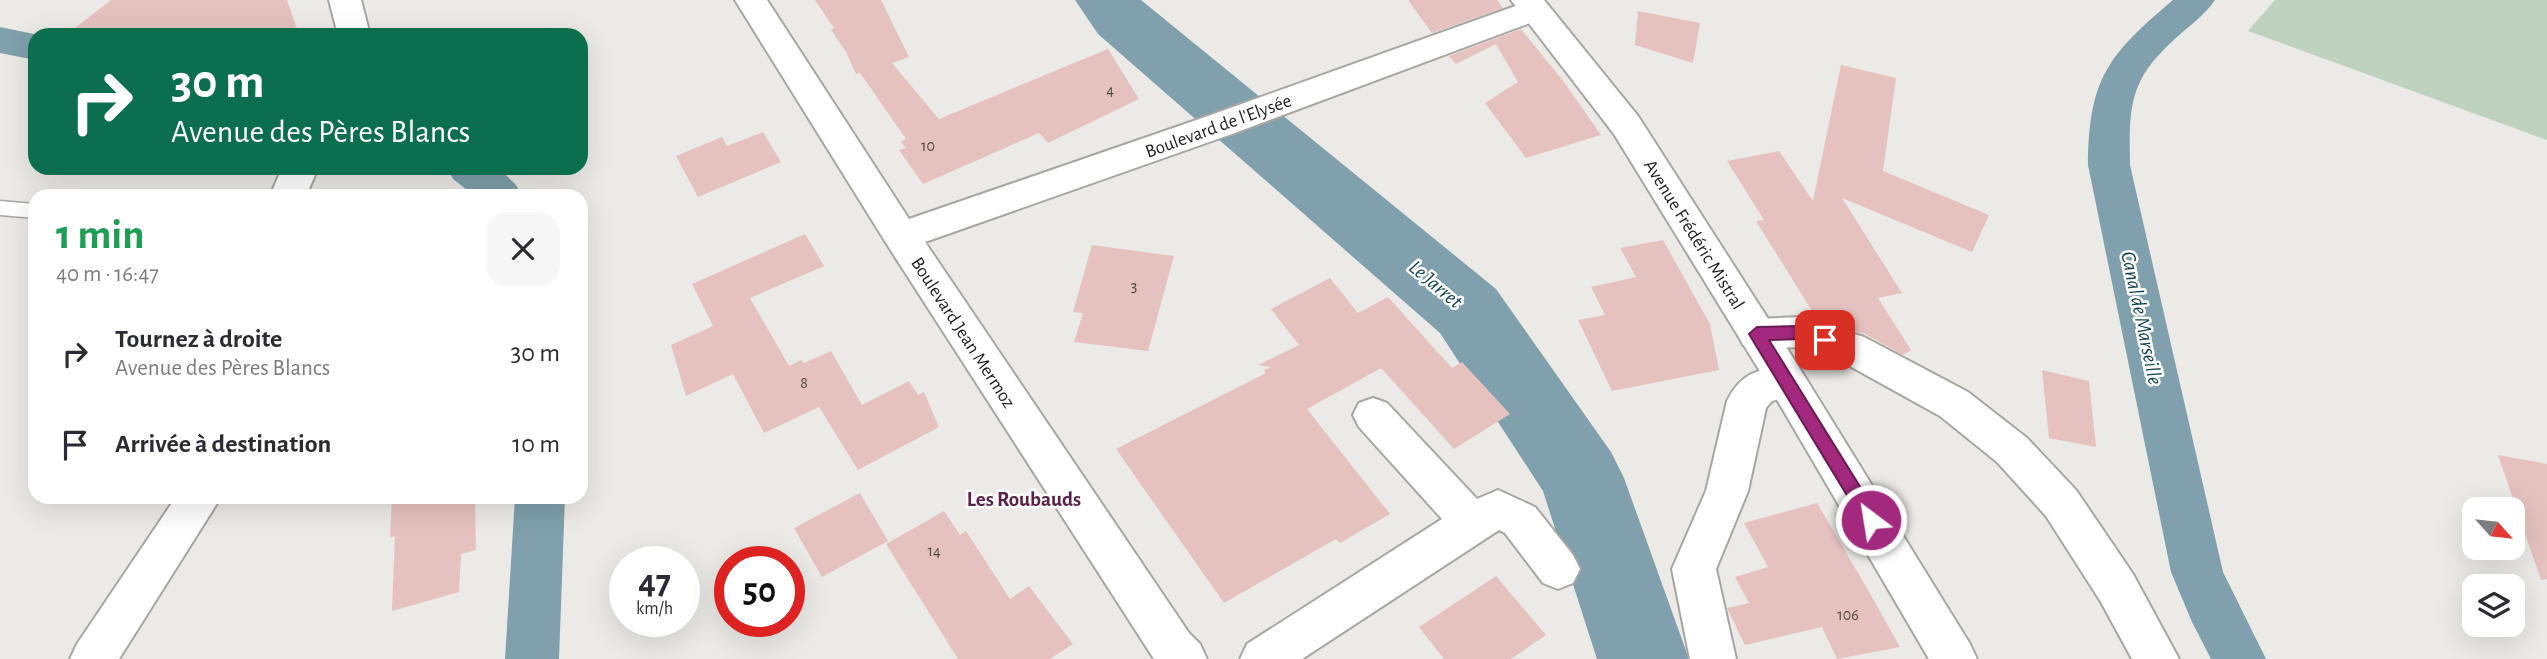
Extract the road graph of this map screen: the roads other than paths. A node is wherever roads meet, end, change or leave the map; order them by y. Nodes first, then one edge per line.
1 (345, 0) edge
2 (751, 0) edge
3 (1531, 5) edge
4 (352, 28) edge
5 (0, 208) edge
6 (28, 210) edge
7 (901, 236) junction
8 (1757, 334) junction
9 (1787, 382) junction
10 (1373, 415) dead end
11 (195, 504) edge
12 (1472, 523) junction
13 (1558, 569) dead end
14 (1172, 656) edge
15 (93, 659) edge
16 (1264, 659) edge
17 (1713, 659) edge
18 (1954, 659) edge
19 (2156, 659) edge

1 - 4 street
2 - 7 street, Boulevard Jean Mermoz
3 - 7 street, Boulevard de l'Elysée
3 - 8 street, Avenue Frédéric Mistral
5 - 6 lane
7 - 14 street, Boulevard Jean Mermoz
8 - 9 street, Avenue Frédéric Mistral
8 - 19 street
9 - 17 street
9 - 18 street, Avenue Frédéric Mistral
10 - 12 street
11 - 15 street
12 - 13 street
12 - 16 street

